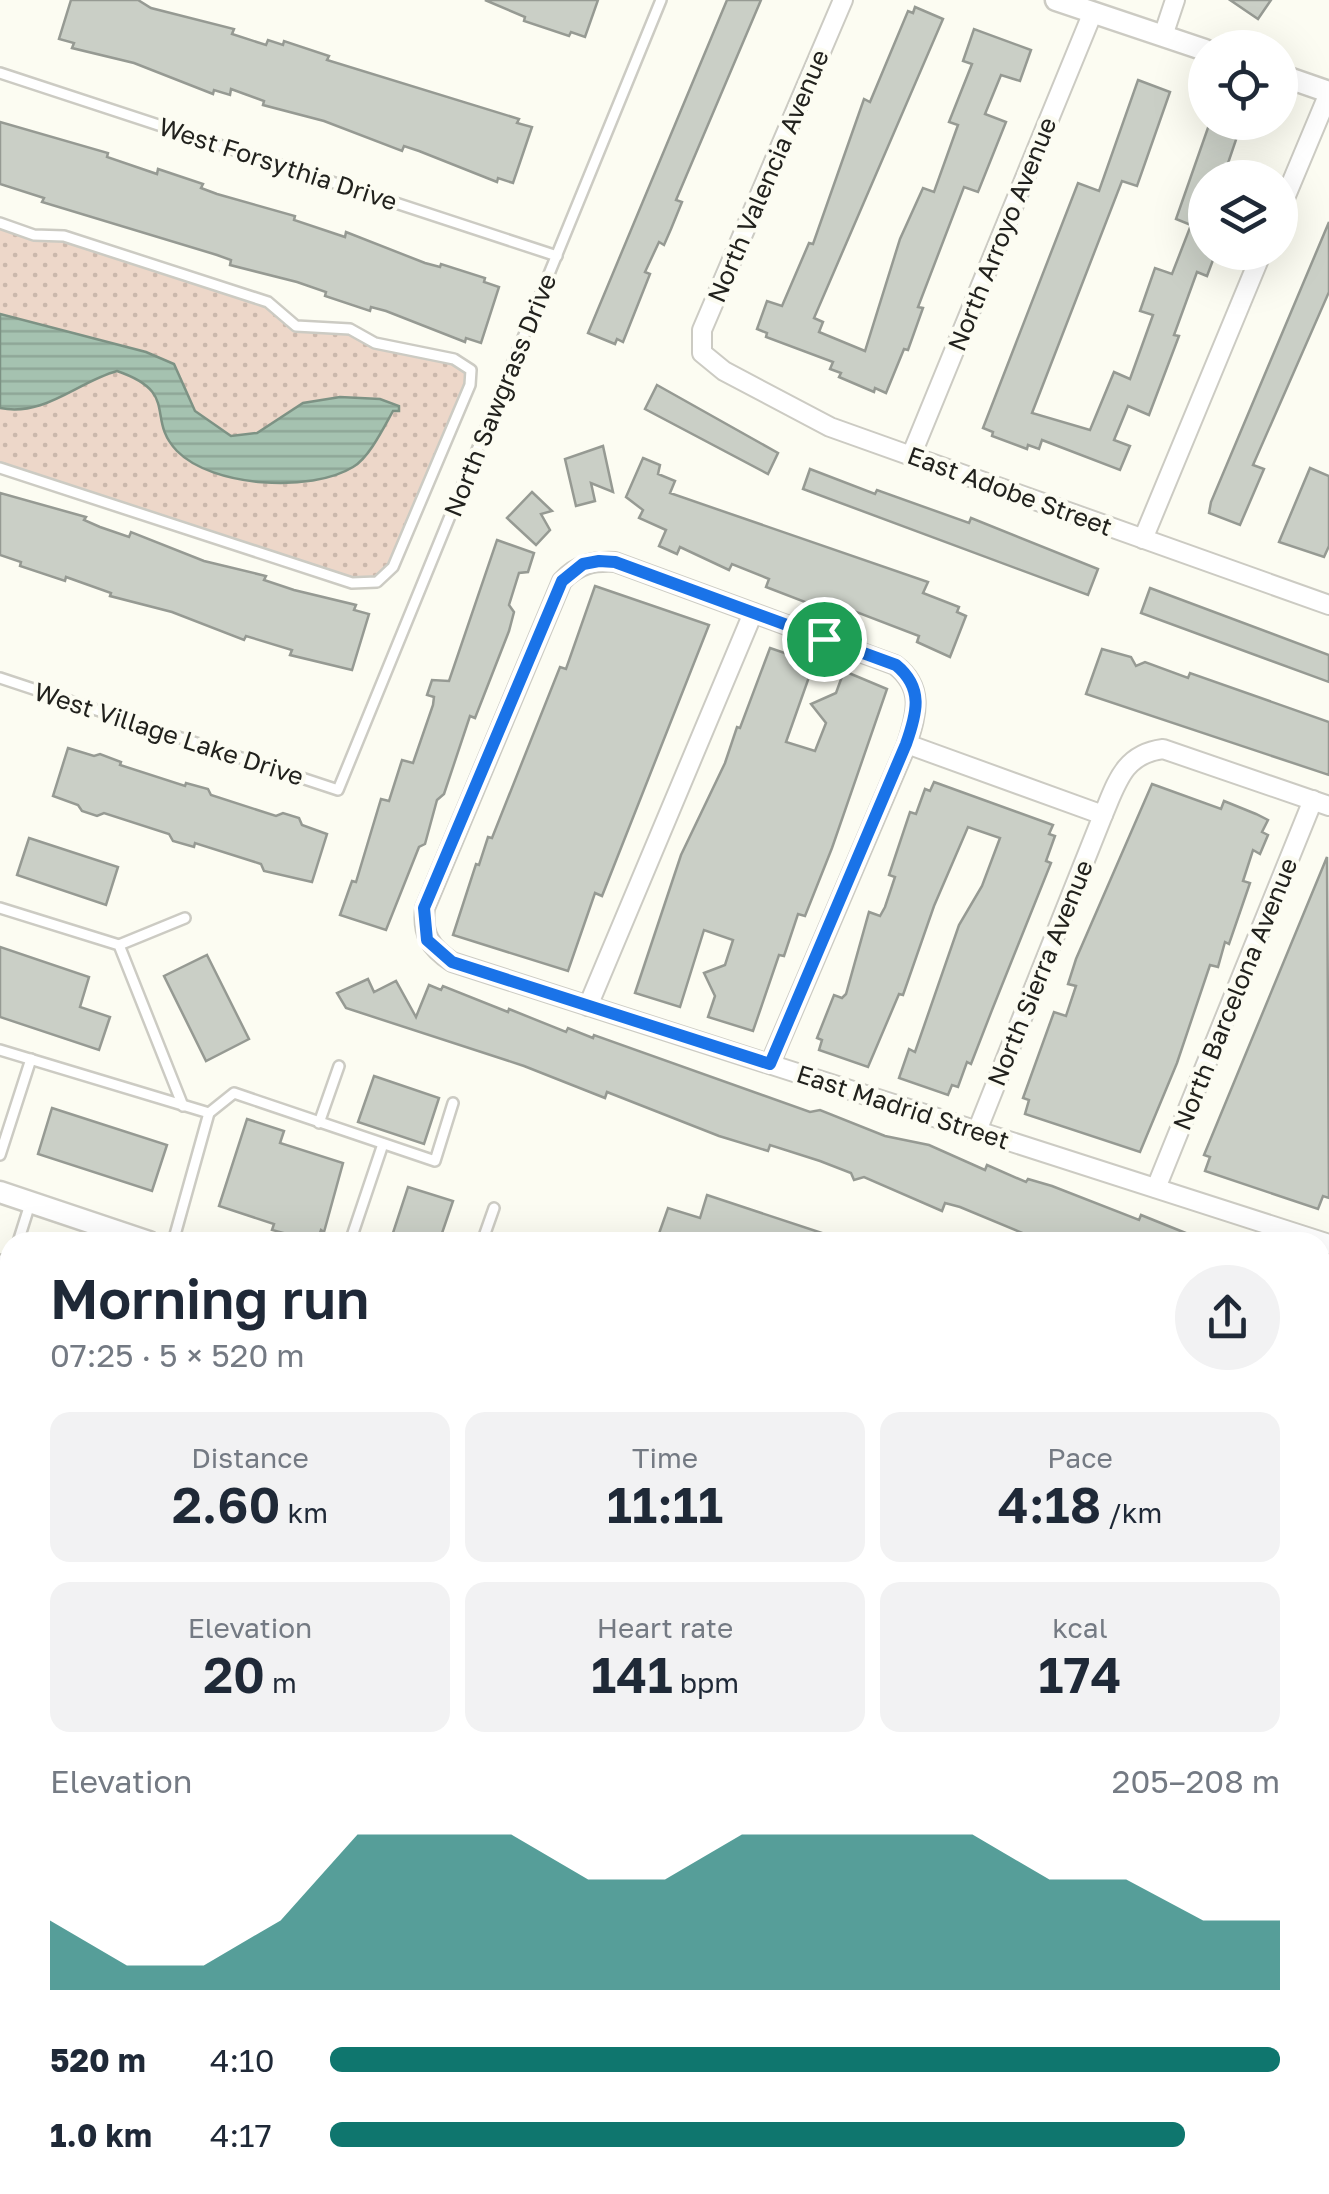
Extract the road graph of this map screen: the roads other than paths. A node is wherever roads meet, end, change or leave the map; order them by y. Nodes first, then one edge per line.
1 (662, 0) edge
2 (843, 0) edge
3 (1056, 0) edge
4 (1175, 0) edge
5 (1093, 12) junction
6 (1163, 36) junction
7 (1188, 44) edge
8 (0, 73) edge
9 (1298, 81) edge
10 (1329, 92) edge
11 (1298, 167) edge
12 (0, 223) edge
13 (557, 256) junction
14 (1254, 270) edge
15 (702, 353) joint
16 (912, 456) junction
17 (0, 468) edge
18 (1142, 538) junction
19 (1329, 605) edge
20 (753, 613) junction
21 (0, 678) edge
22 (906, 744) junction
23 (338, 790) joint
24 (1321, 803) edge
25 (1104, 816) junction
26 (0, 908) edge
27 (185, 918) dead end
28 (119, 945) junction
29 (588, 1006) junction
30 (0, 1050) edge
31 (31, 1059) junction
32 (770, 1064) junction
33 (339, 1066) dead end
34 (453, 1103) dead end
35 (183, 1106) junction
36 (210, 1113) junction
37 (319, 1123) junction
38 (976, 1130) junction
39 (382, 1144) junction
40 (0, 1155) edge
41 (1156, 1188) junction
42 (0, 1192) edge
43 (30, 1204) junction
44 (494, 1208) dead end
45 (21, 1232) edge
46 (118, 1232) edge
47 (176, 1232) edge
48 (353, 1232) edge
49 (486, 1232) edge
50 (1292, 1232) edge

1 - 13 lane, North Sawgrass Drive
2 - 15 street, North Valencia Avenue
3 - 5 street
4 - 6 street
5 - 6 street
5 - 16 street, North Arroyo Avenue
6 - 7 street
8 - 13 lane, West Forsythia Drive
9 - 10 street
10 - 11 street
12 - 17 lane
13 - 23 lane, North Sawgrass Drive
14 - 18 street
15 - 16 street, East Adobe Street
16 - 18 street, East Adobe Street
18 - 19 street, East Adobe Street
20 - 22 street
20 - 29 street
20 - 29 street, East Madrid Street
21 - 23 lane, West Village Lake Drive
22 - 25 street
22 - 32 street
24 - 25 street, North Sierra Avenue
24 - 41 street, North Barcelona Avenue
25 - 38 street, North Sierra Avenue
26 - 28 lane
27 - 28 lane
28 - 35 lane
29 - 32 street, East Madrid Street
30 - 31 lane
31 - 35 lane
31 - 40 lane
32 - 38 street, East Madrid Street
33 - 37 lane
34 - 39 lane
35 - 36 lane
36 - 37 lane
36 - 47 lane
37 - 39 lane
38 - 41 street, East Madrid Street
39 - 48 lane
41 - 50 street, East Madrid Street
42 - 43 street
43 - 45 lane
43 - 46 street
44 - 49 lane

